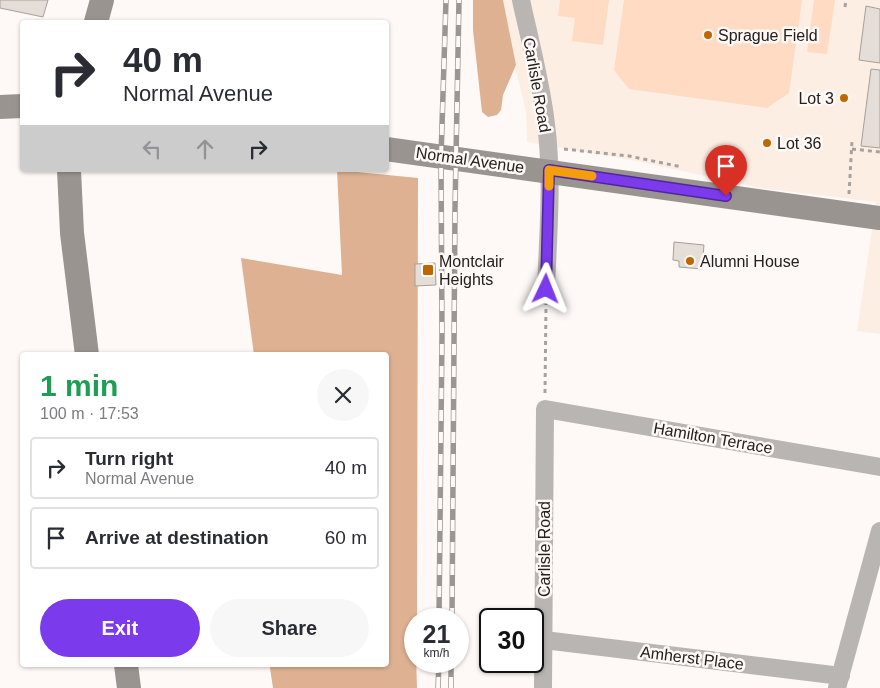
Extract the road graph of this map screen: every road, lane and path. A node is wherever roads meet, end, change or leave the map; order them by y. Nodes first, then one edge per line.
1 (102, 0) edge
2 (521, 0) edge
3 (846, 0) edge
4 (845, 7) dead end
5 (97, 20) edge
6 (0, 106) edge
7 (20, 106) edge
8 (852, 141) dead end
9 (389, 149) edge
10 (852, 149) junction
11 (880, 152) edge
12 (549, 170) junction
13 (69, 172) edge
14 (849, 194) dead end
15 (880, 218) edge
16 (546, 289) joint
17 (87, 352) edge
18 (545, 410) junction
19 (880, 467) edge
20 (880, 531) edge
21 (544, 640) joint
22 (126, 667) edge
23 (543, 673) edge
24 (839, 682) edge
25 (129, 688) edge
26 (543, 688) edge

1 - 5 street
2 - 12 street, Carlisle Road
3 - 4 path
6 - 7 street
8 - 10 path
9 - 12 street, Normal Avenue
10 - 11 path
10 - 14 path
12 - 15 street, Normal Avenue
12 - 16 street, Carlisle Road
13 - 17 street
16 - 18 path
18 - 19 street, Hamilton Terrace
18 - 21 street, Carlisle Road
20 - 24 street
21 - 24 street, Amherst Place
22 - 25 street
23 - 26 street, Carlisle Road

